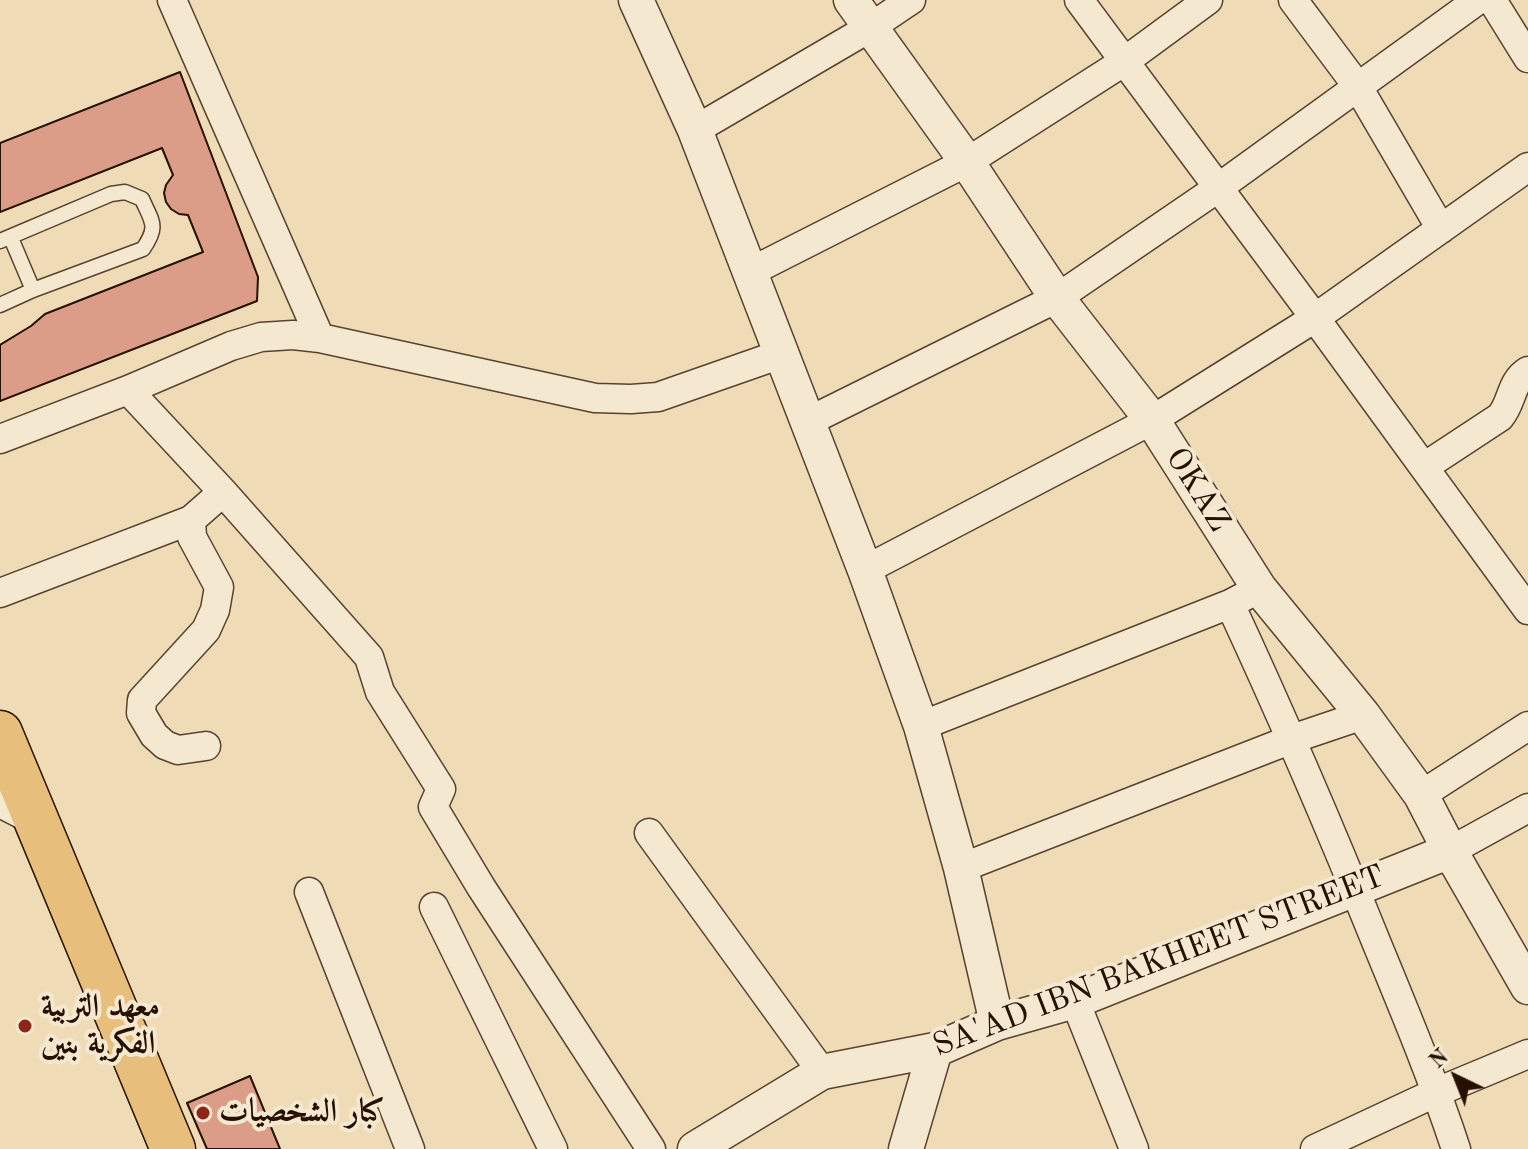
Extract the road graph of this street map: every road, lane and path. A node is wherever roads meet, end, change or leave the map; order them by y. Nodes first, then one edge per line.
1 (172, 0) edge
2 (636, 0) edge
3 (911, 0) edge
4 (1079, 0) edge
5 (1208, 0) edge
6 (1293, 0) edge
7 (1478, 0) edge
8 (1492, 0) edge
9 (861, 14) edge
10 (1528, 58) edge
11 (1125, 61) junction
12 (1358, 87) junction
13 (695, 130) junction
14 (967, 162) junction
15 (1524, 178) edge
16 (1218, 188) junction
17 (1441, 229) junction
18 (5, 239) edge
19 (750, 272) junction
20 (33, 290) junction
21 (1057, 298) junction
22 (0, 305) edge
23 (1315, 318) junction
24 (320, 338) junction
25 (781, 354) junction
26 (1528, 371) edge
27 (128, 390) junction
28 (1152, 420) junction
29 (807, 422) junction
30 (0, 439) edge
31 (1424, 467) junction
32 (223, 492) junction
33 (191, 520) junction
34 (865, 570) junction
35 (0, 593) edge
36 (1245, 596) junction
37 (1528, 610) edge
38 (1363, 715) junction
39 (921, 726) junction
40 (1528, 726) edge
41 (0, 733) edge
42 (1292, 739) junction
43 (206, 746) dead end
44 (1421, 795) junction
45 (1528, 808) edge
46 (18, 812) edge
47 (649, 833) dead end
48 (1450, 851) junction
49 (961, 868) junction
50 (1355, 890) junction
51 (309, 892) dead end
52 (434, 907) dead end
53 (1528, 987) edge
54 (1075, 1001) junction
55 (997, 1023) junction
56 (935, 1050) junction
57 (1528, 1054) edge
58 (822, 1072) junction
59 (1437, 1092) junction
60 (173, 1149) edge
61 (410, 1149) edge
62 (553, 1149) edge
63 (651, 1149) edge
64 (695, 1149) edge
65 (906, 1149) edge
66 (1134, 1149) edge
67 (1315, 1149) edge
68 (1456, 1149) edge

1 - 24 street
2 - 13 street
3 - 9 street
4 - 11 street
5 - 11 street
6 - 12 street
7 - 12 street
8 - 10 street
9 - 13 street
9 - 14 street, OKAZ
11 - 14 street
11 - 16 street
12 - 16 street
12 - 17 street
13 - 19 street
14 - 19 street
14 - 21 street, OKAZ
15 - 17 street
16 - 21 street
16 - 23 street
17 - 23 street
18 - 20 lane
18 - 20 lane
19 - 25 street
20 - 22 lane
21 - 28 street, OKAZ
21 - 29 street
23 - 28 street
23 - 31 street
24 - 25 street
24 - 27 street
25 - 29 street
26 - 31 street
27 - 30 street
27 - 32 street
28 - 34 street
28 - 36 street, OKAZ
29 - 34 street
31 - 37 street
32 - 33 street
32 - 63 street
33 - 35 street
33 - 43 street
34 - 39 street
36 - 38 street, OKAZ
36 - 39 street
36 - 42 street
38 - 42 street
38 - 44 street, OKAZ
39 - 49 street
40 - 44 street
41 - 46 main road
42 - 49 street
42 - 50 street
44 - 48 street, OKAZ
45 - 48 street
46 - 60 main road
47 - 58 street
48 - 50 street, SA'AD IBN BAKHEET STREET
48 - 53 street, OKAZ
49 - 55 street
50 - 54 street, SA'AD IBN BAKHEET STREET
50 - 59 street
51 - 61 street
52 - 62 street
54 - 55 street, SA'AD IBN BAKHEET STREET
54 - 66 street
55 - 56 street, SA'AD IBN BAKHEET STREET
56 - 58 street, SA'AD IBN BAKHEET STREET
56 - 65 street
57 - 59 street
58 - 64 street, SA'AD IBN BAKHEET STREET
59 - 67 street
59 - 68 street

